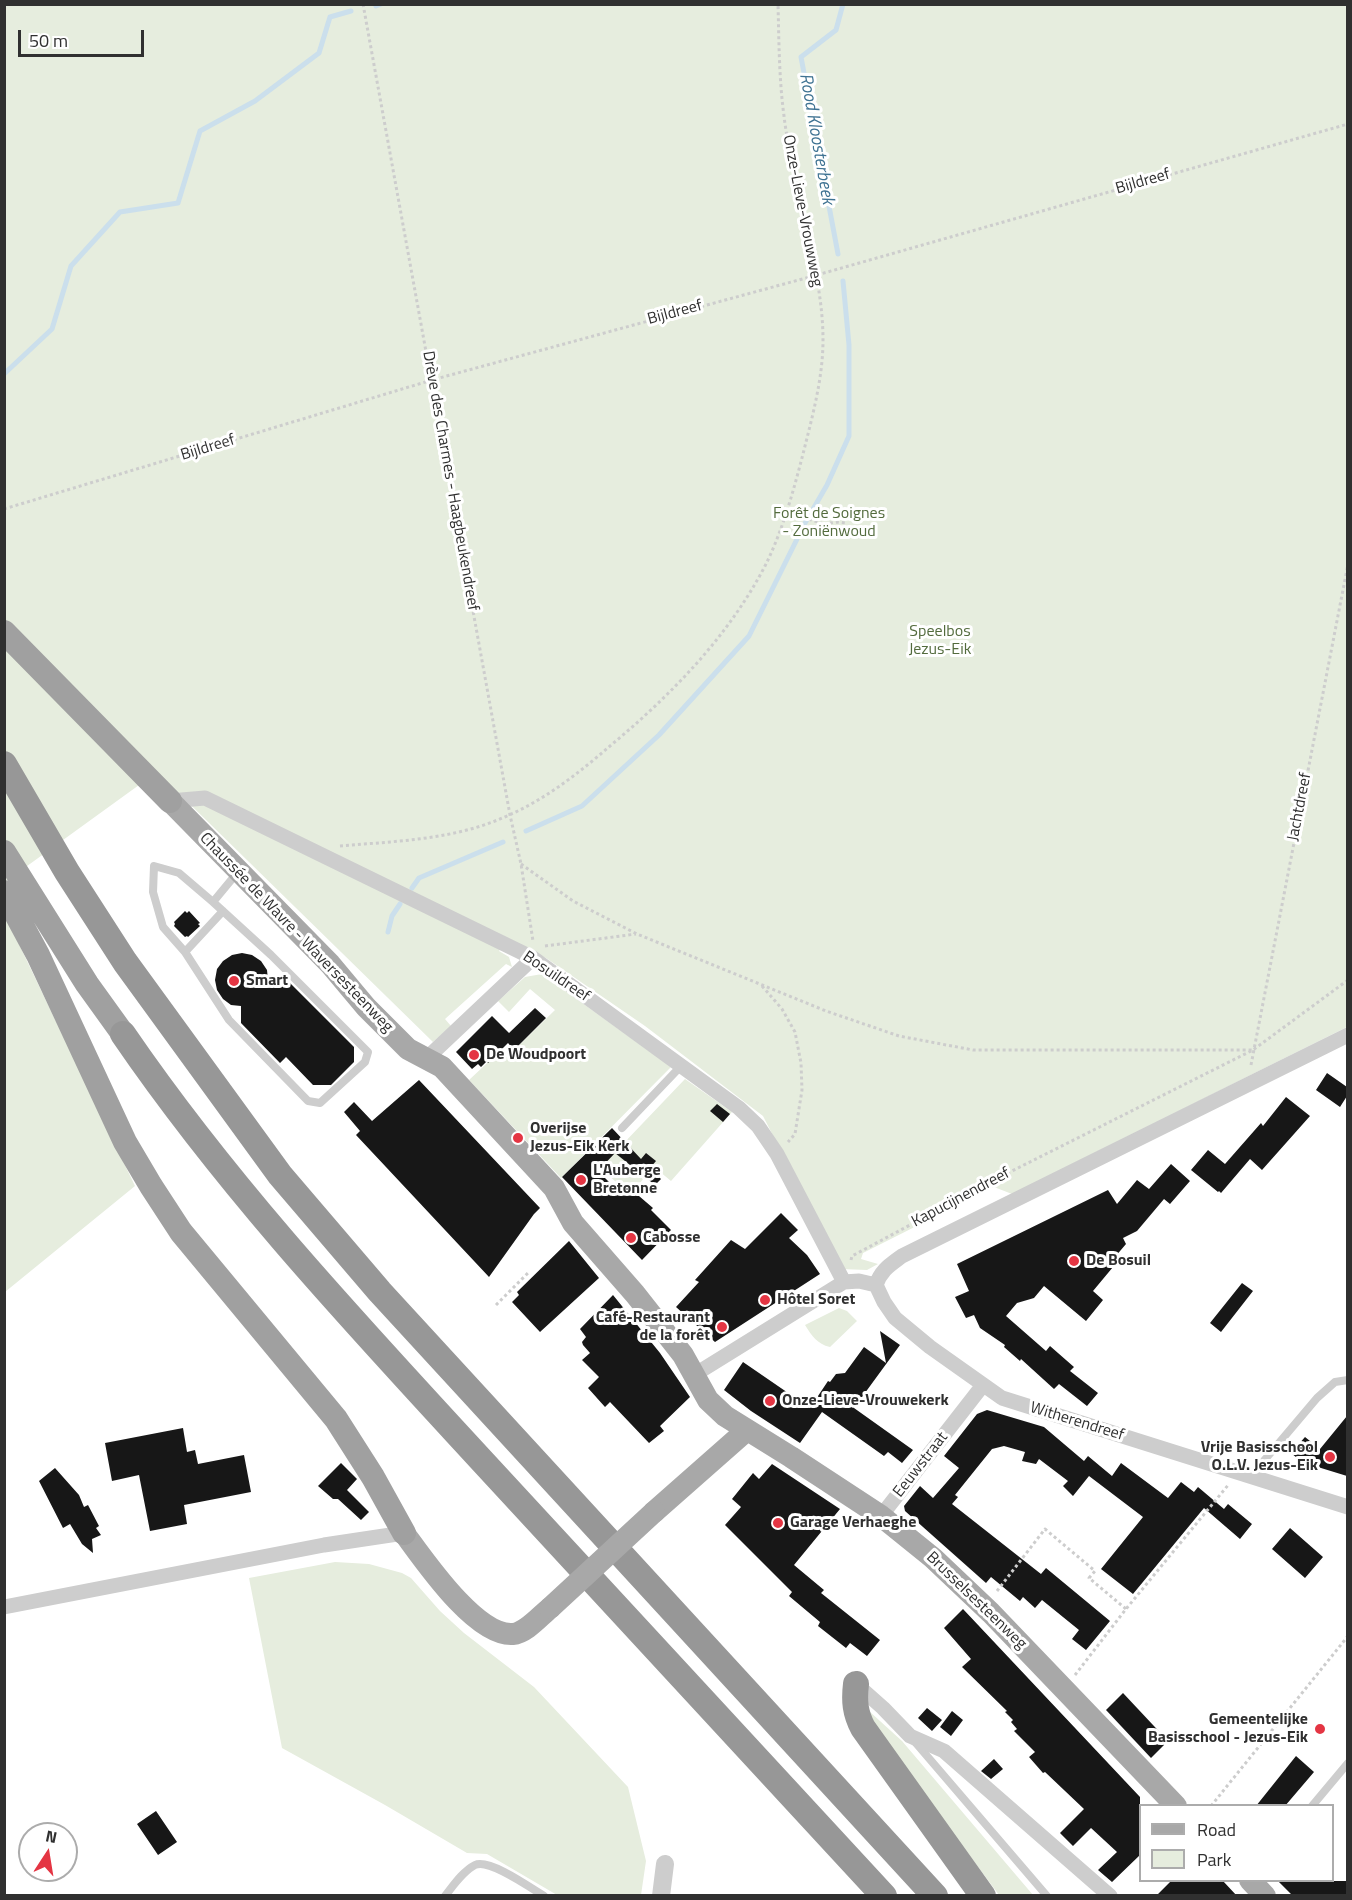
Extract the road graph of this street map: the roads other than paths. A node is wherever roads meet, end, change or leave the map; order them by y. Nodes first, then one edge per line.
1 (4, 632) edge
2 (4, 764) edge
3 (180, 800) junction
4 (4, 852) edge
5 (239, 871) junction
6 (4, 892) edge
7 (213, 902) junction
8 (223, 911) junction
9 (185, 952) junction
10 (534, 953) junction
11 (123, 1034) joint
12 (1347, 1035) edge
13 (426, 1059) junction
14 (681, 1066) junction
15 (622, 1128) dead end
16 (844, 1281) junction
17 (876, 1285) junction
18 (694, 1375) junction
19 (1347, 1380) edge
20 (983, 1385) junction
21 (747, 1430) junction
22 (1245, 1474) junction
23 (1347, 1507) edge
24 (881, 1516) junction
25 (393, 1534) junction
26 (4, 1607) edge
27 (856, 1684) joint
28 (910, 1736) junction
29 (1347, 1763) edge
30 (1174, 1804) edge
31 (1314, 1804) edge
32 (665, 1864) dead end
33 (445, 1896) edge
34 (544, 1896) edge
35 (661, 1896) edge
36 (884, 1896) edge
37 (935, 1896) edge
38 (983, 1896) edge
39 (1047, 1896) edge
40 (1110, 1896) edge

1 - 3 highway
2 - 37 highway
3 - 5 main road, Chaussée de Wavre - Waversesteenweg
3 - 10 street, Bosuildreef
4 - 11 highway
5 - 7 lane
5 - 13 main road, Chaussée de Wavre - Waversesteenweg
6 - 25 highway
7 - 8 lane
7 - 9 lane
8 - 9 lane
8 - 9 lane
10 - 13 street
10 - 14 street, Bosuildreef
11 - 36 highway
12 - 17 street, Kapucijnendreef
13 - 18 main road, Brusselsesteenweg
14 - 15 lane
14 - 16 street, Bosuildreef
16 - 17 street
16 - 18 street
17 - 20 street, Witherendreef
18 - 21 main road, Brusselsesteenweg
19 - 22 lane
20 - 22 street, Witherendreef
20 - 24 street, Eeuwstraat
21 - 24 main road, Brusselsesteenweg
21 - 25 main road, bridge
22 - 23 street, Witherendreef
24 - 30 main road, Brusselsesteenweg
25 - 26 street
27 - 28 street
27 - 38 highway
28 - 39 lane
28 - 40 street
29 - 31 lane
32 - 35 street
33 - 34 lane

